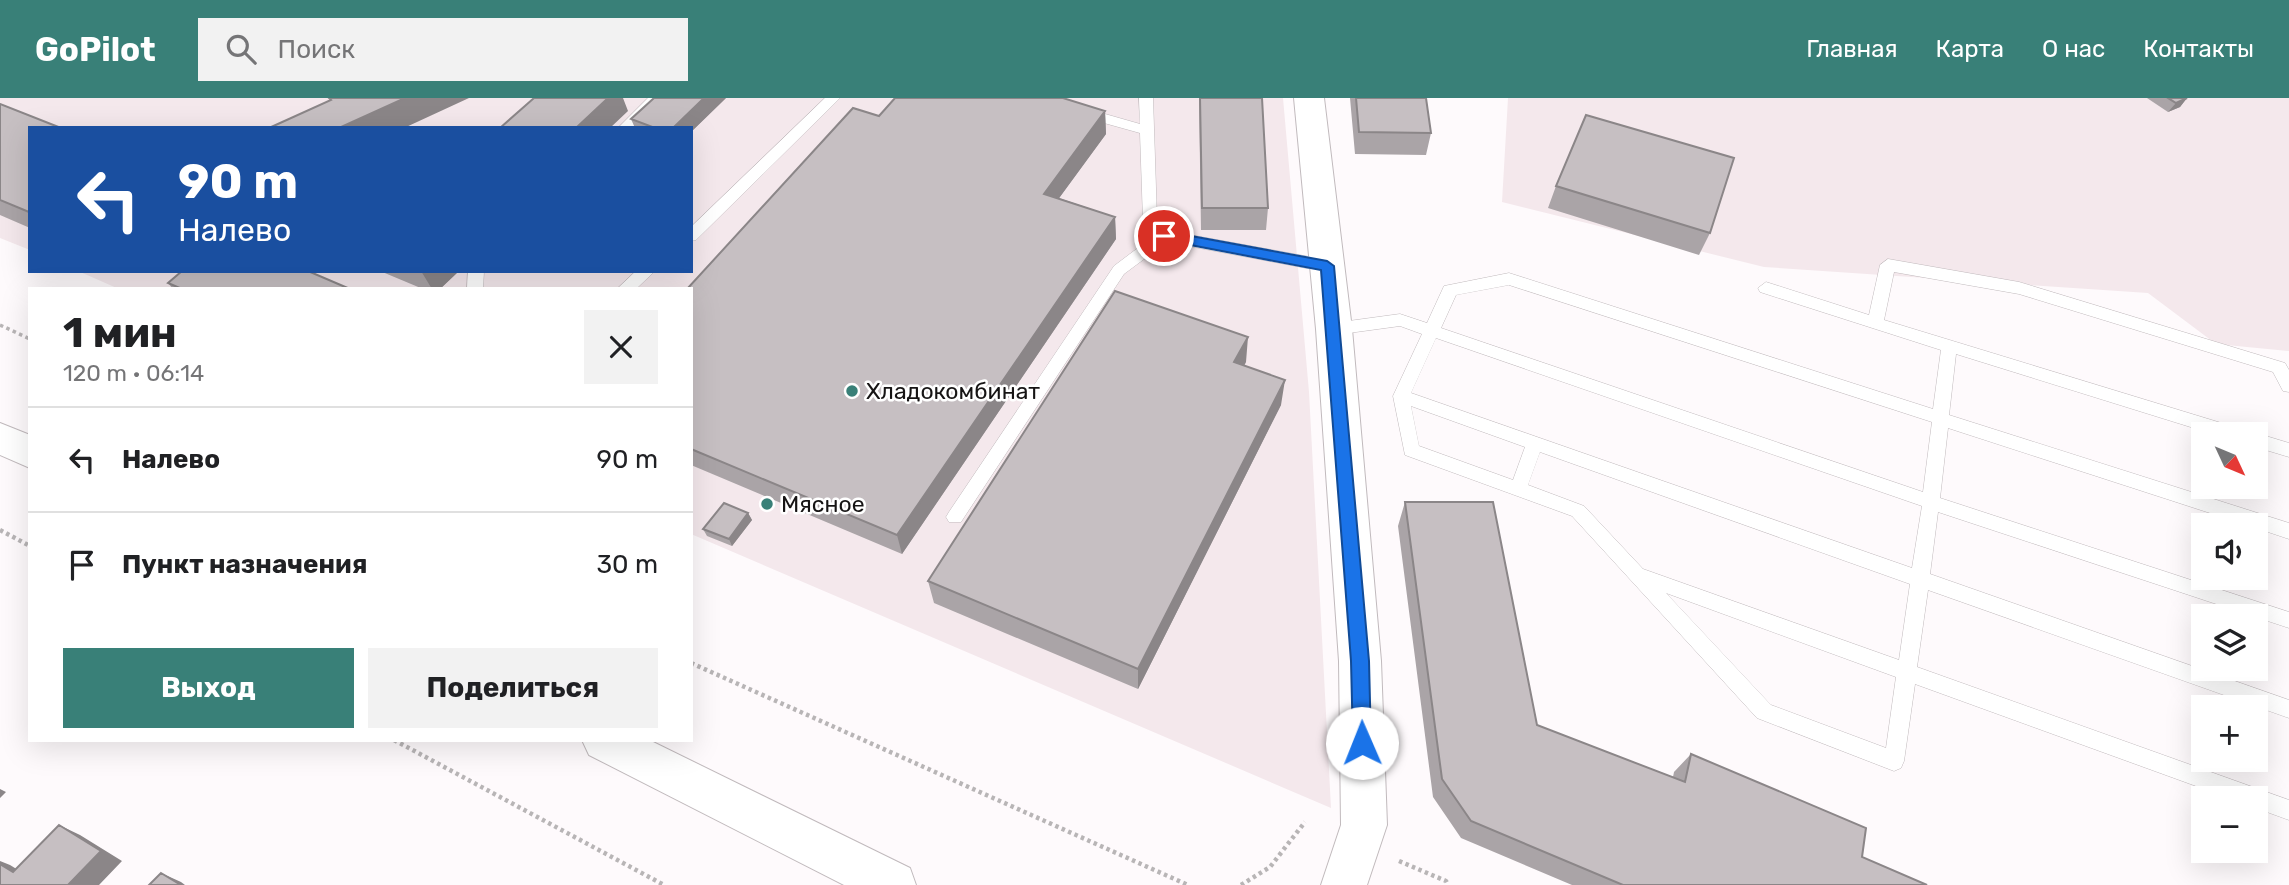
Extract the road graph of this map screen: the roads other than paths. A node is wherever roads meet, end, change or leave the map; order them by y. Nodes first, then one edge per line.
1 (656, 98) edge
2 (833, 98) edge
3 (1146, 98) edge
4 (1309, 98) edge
5 (1066, 109) edge
6 (627, 126) edge
7 (1146, 130) junction
8 (693, 234) edge
9 (1164, 236) junction
10 (1327, 266) junction
11 (645, 273) edge
12 (627, 287) edge
13 (1766, 288) dead end
14 (1875, 324) junction
15 (1334, 329) junction
16 (1430, 331) junction
17 (1949, 346) junction
18 (2289, 386) edge
19 (1401, 396) junction
20 (1941, 421) junction
21 (2196, 422) edge
22 (0, 438) edge
23 (1535, 443) junction
24 (2268, 444) edge
25 (2289, 450) edge
26 (28, 452) edge
27 (1518, 489) junction
28 (1931, 502) junction
29 (955, 517) dead end
30 (2289, 531) edge
31 (1635, 574) junction
32 (1920, 579) junction
33 (2289, 620) edge
34 (1907, 672) junction
35 (2289, 709) edge
36 (608, 742) edge
37 (2289, 810) edge
38 (893, 885) edge
39 (1344, 885) edge

1 - 6 lane
2 - 8 lane
3 - 7 lane
4 - 10 main road
5 - 7 lane
7 - 9 lane
9 - 10 lane
9 - 29 lane
10 - 15 main road
11 - 12 lane
13 - 14 lane
14 - 17 lane
14 - 18 lane
15 - 16 lane
15 - 39 main road
16 - 19 lane
16 - 20 lane
16 - 28 lane
17 - 20 lane
17 - 21 lane
19 - 23 lane
19 - 27 lane
20 - 28 lane
20 - 30 lane
22 - 26 main road
23 - 27 lane
23 - 32 lane
24 - 25 lane
27 - 31 lane
28 - 32 lane
28 - 33 lane
31 - 34 lane
31 - 34 lane
32 - 34 lane
32 - 35 lane
34 - 37 lane
36 - 38 main road

